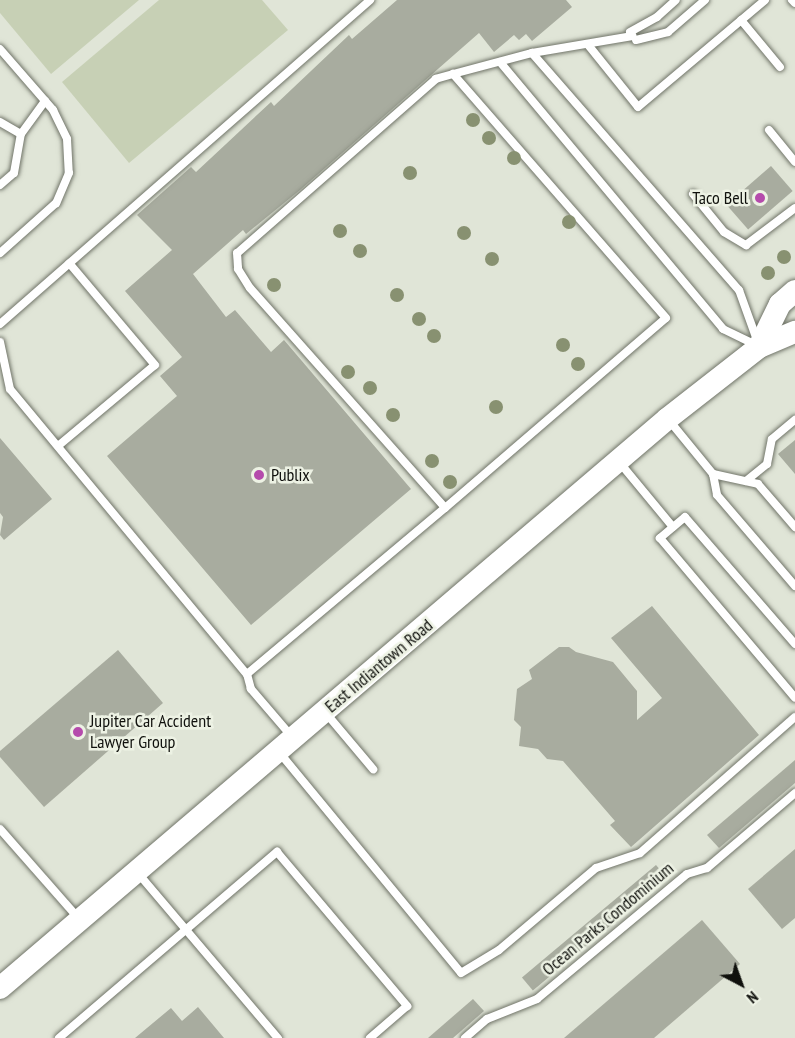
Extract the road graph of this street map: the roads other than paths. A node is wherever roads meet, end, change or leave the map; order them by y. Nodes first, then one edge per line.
1 (370, 0) edge
2 (676, 0) edge
3 (705, 0) edge
4 (765, 0) edge
5 (741, 20) junction
6 (633, 36) junction
7 (589, 46) junction
8 (0, 49) edge
9 (532, 53) junction
10 (500, 62) junction
11 (780, 67) dead end
12 (453, 74) junction
13 (45, 101) junction
14 (0, 122) edge
15 (769, 130) dead end
16 (21, 134) junction
17 (795, 162) edge
18 (0, 185) edge
19 (693, 194) dead end
20 (795, 208) edge
21 (0, 253) edge
22 (69, 263) junction
23 (795, 291) edge
24 (0, 324) edge
25 (795, 332) edge
26 (0, 342) edge
27 (759, 346) junction
28 (668, 418) junction
29 (795, 420) edge
30 (58, 446) junction
31 (618, 461) junction
32 (713, 474) junction
33 (746, 481) junction
34 (445, 508) junction
35 (673, 527) junction
36 (795, 527) edge
37 (795, 586) edge
38 (795, 644) edge
39 (247, 674) junction
40 (795, 698) edge
41 (325, 711) junction
42 (795, 717) edge
43 (286, 745) junction
44 (374, 769) dead end
45 (795, 793) edge
46 (0, 829) edge
47 (137, 872) junction
48 (80, 920) junction
49 (186, 930) junction
50 (0, 988) edge
51 (59, 1038) edge
52 (278, 1038) edge
53 (370, 1038) edge
54 (465, 1038) edge

1 - 22 lane
2 - 6 lane
3 - 6 lane
4 - 5 lane
5 - 7 lane
5 - 11 lane
6 - 7 lane
7 - 9 lane
8 - 13 lane
9 - 10 lane
9 - 27 lane
10 - 12 lane
10 - 27 lane
12 - 34 lane
12 - 34 lane
13 - 16 lane
13 - 21 lane
14 - 16 lane
15 - 17 lane
16 - 18 lane
19 - 20 lane
22 - 24 lane
22 - 30 lane
23 - 27 street, East Indiantown Road
25 - 27 street, East Indiantown Road
26 - 30 lane
27 - 28 street, East Indiantown Road
28 - 31 street, East Indiantown Road
28 - 32 lane
29 - 33 lane
30 - 39 lane
31 - 35 lane
31 - 41 street, East Indiantown Road
32 - 33 lane
32 - 37 lane
33 - 36 lane
34 - 39 lane
35 - 38 lane
35 - 40 lane
39 - 43 lane
41 - 43 street, East Indiantown Road
41 - 44 lane
42 - 43 lane
43 - 47 street, East Indiantown Road
45 - 54 lane, Ocean Parks Condominium
46 - 48 lane
47 - 48 street, East Indiantown Road
47 - 49 lane
48 - 50 street, East Indiantown Road
49 - 51 lane
49 - 52 lane
49 - 53 lane

